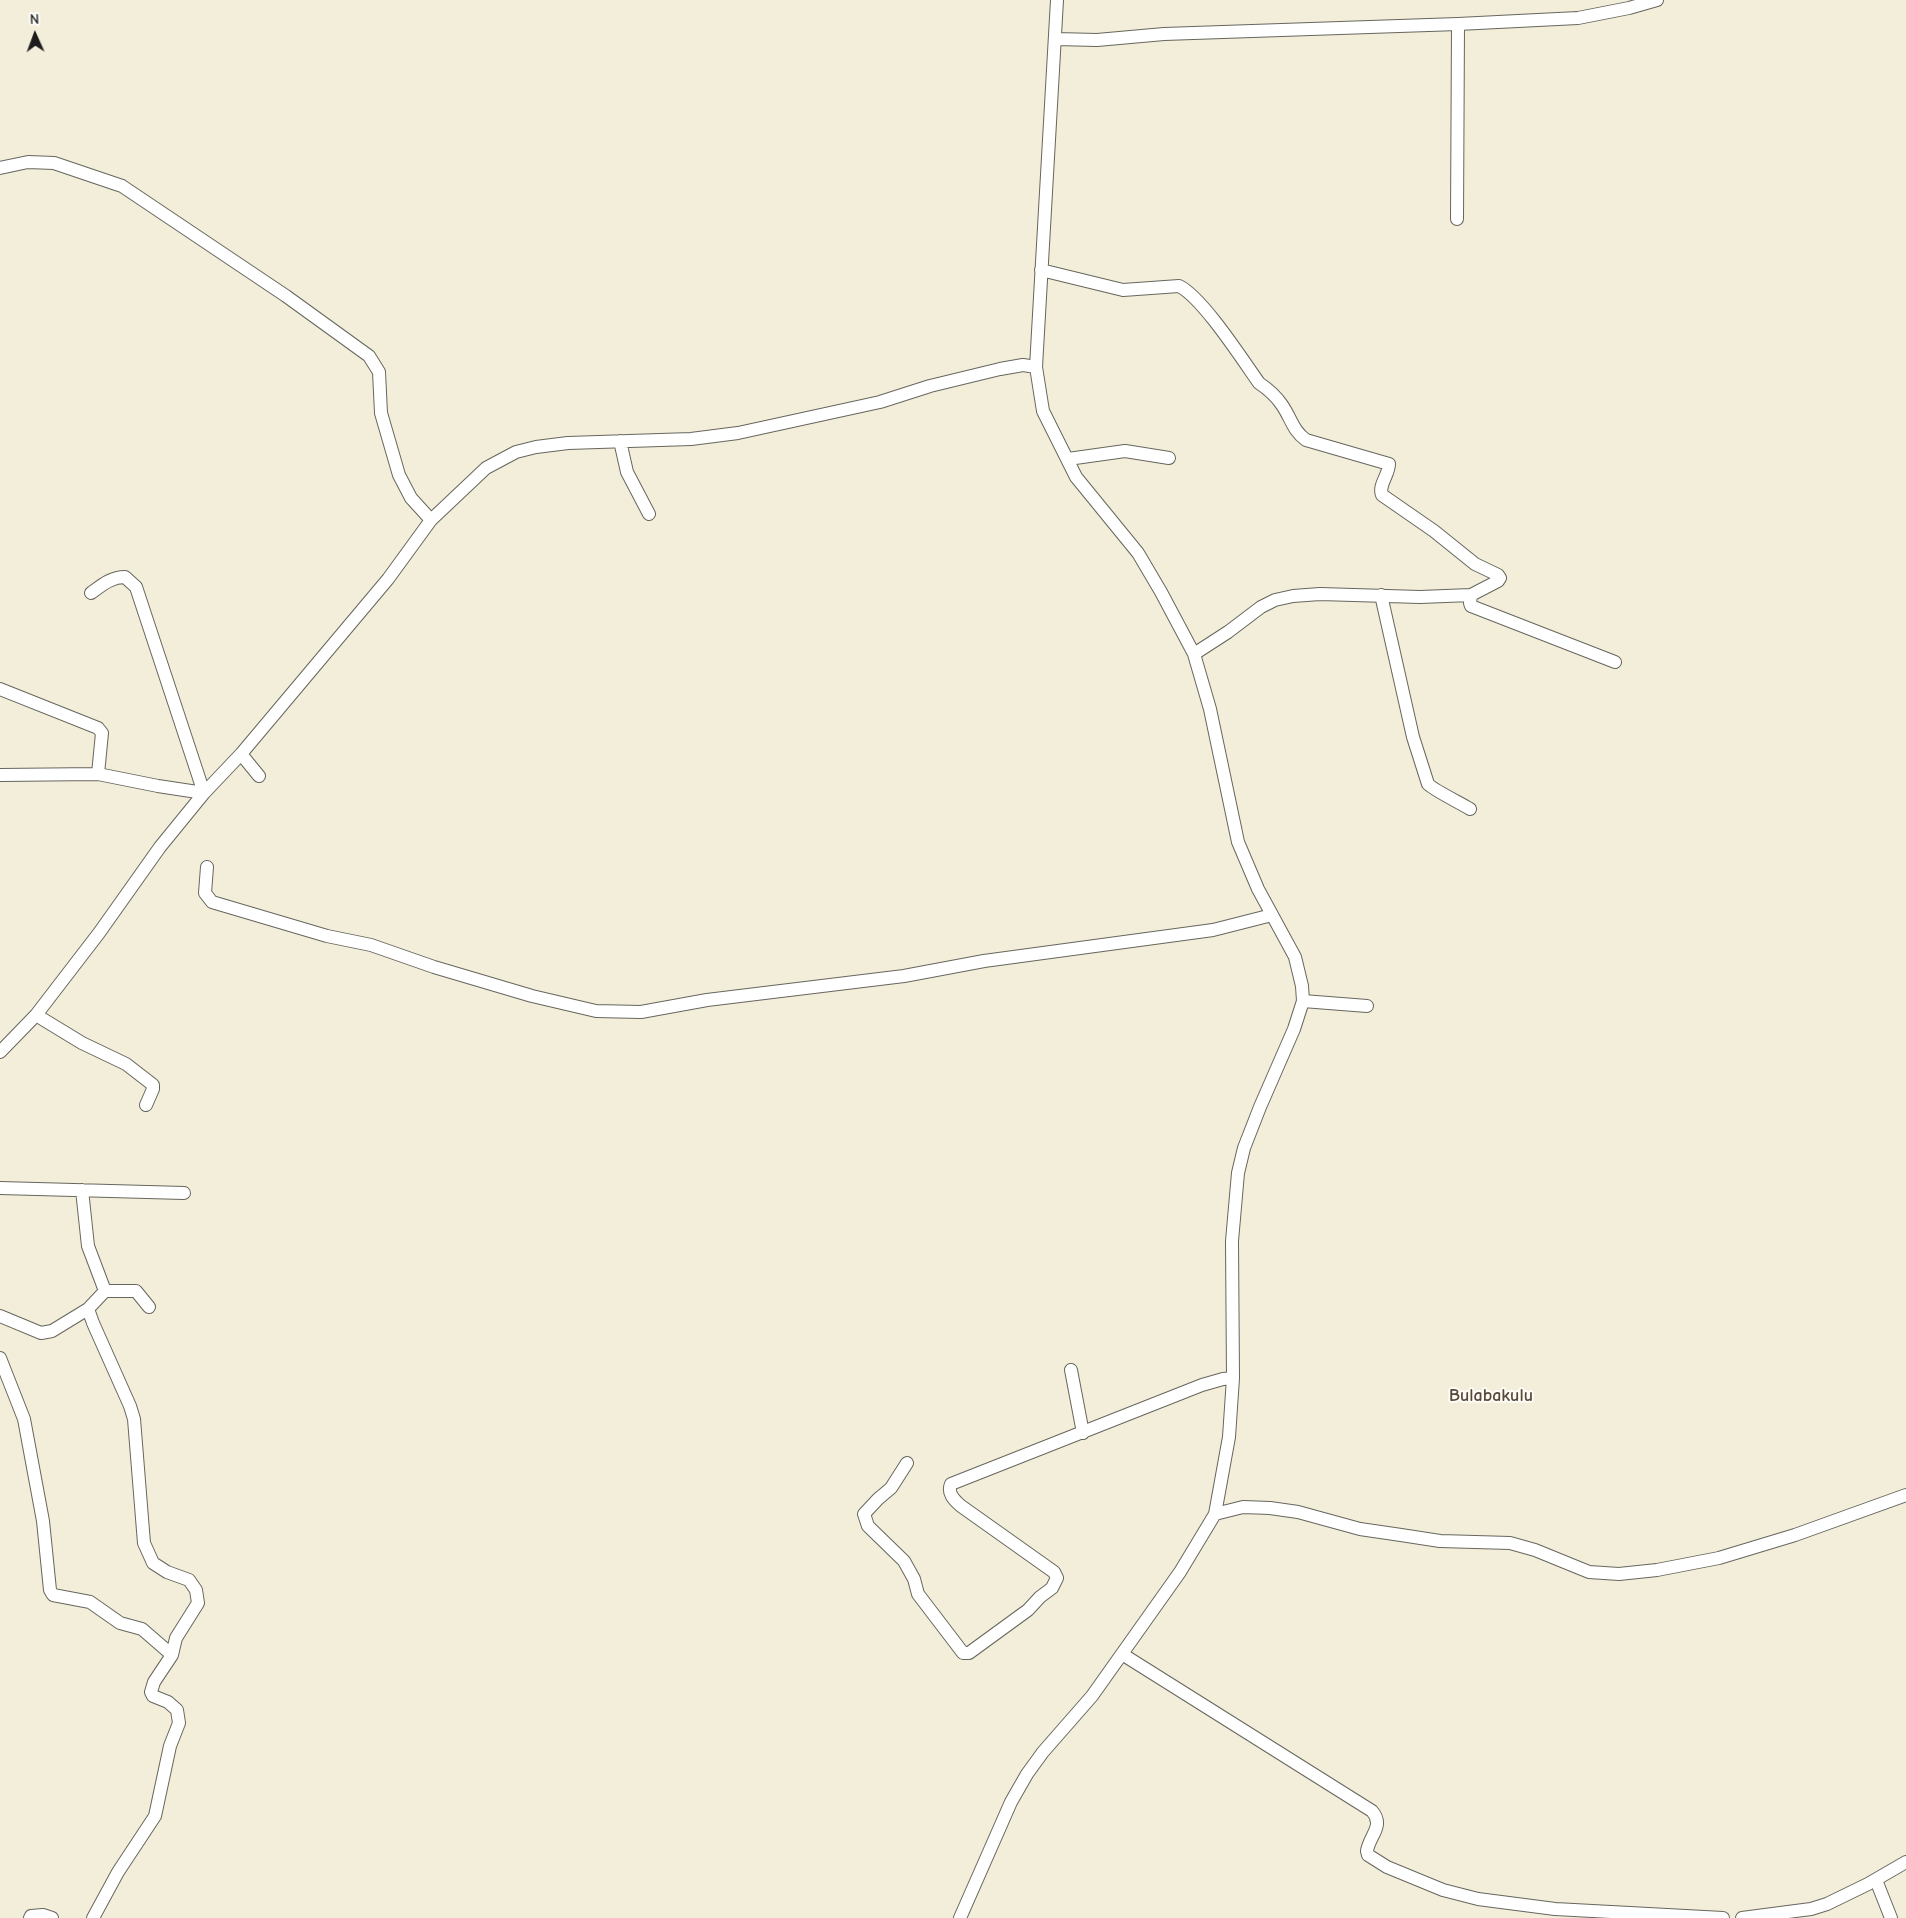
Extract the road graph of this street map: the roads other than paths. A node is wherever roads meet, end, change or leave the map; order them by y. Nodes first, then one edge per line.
1 (1057, 0) edge
2 (1657, 0) edge
3 (1458, 24) junction
4 (1056, 39) junction
5 (0, 168) edge
6 (1457, 219) dead end
7 (1041, 270) junction
8 (1036, 367) junction
9 (620, 441) junction
10 (1169, 458) dead end
11 (1068, 460) junction
12 (649, 514) dead end
13 (431, 520) junction
14 (91, 593) dead end
15 (1381, 595) junction
16 (1471, 595) junction
17 (1194, 654) junction
18 (1615, 662) dead end
19 (0, 689) edge
20 (241, 754) junction
21 (98, 774) junction
22 (0, 775) edge
23 (259, 776) dead end
24 (204, 793) junction
25 (1470, 809) dead end
26 (207, 867) dead end
27 (1272, 915) junction
28 (1303, 1001) junction
29 (1368, 1006) dead end
30 (36, 1015) junction
31 (5, 1039) edge
32 (0, 1052) edge
33 (146, 1105) dead end
34 (0, 1188) edge
35 (82, 1190) junction
36 (184, 1193) dead end
37 (105, 1291) junction
38 (149, 1308) dead end
39 (88, 1309) junction
40 (0, 1316) edge
41 (0, 1358) edge
42 (1071, 1370) dead end
43 (1233, 1378) junction
44 (1083, 1433) junction
45 (907, 1463) dead end
46 (1906, 1494) edge
47 (1215, 1514) junction
48 (1122, 1654) junction
49 (172, 1655) junction
50 (1906, 1862) edge
51 (1876, 1880) junction
52 (1572, 1914) edge
53 (1799, 1914) edge
54 (1704, 1917) edge
55 (30, 1918) edge
56 (52, 1918) edge
57 (93, 1918) edge
58 (960, 1918) edge
59 (1724, 1918) edge
60 (1742, 1918) edge
61 (1891, 1918) edge

1 - 4 street
2 - 3 street
3 - 4 street
3 - 6 street
4 - 7 street
5 - 13 street
7 - 8 street
7 - 16 street
8 - 9 street
8 - 11 street
9 - 12 street
9 - 13 street
10 - 11 street
11 - 17 street
13 - 20 street
14 - 24 street
15 - 16 street
15 - 17 street
15 - 25 street
16 - 18 street
17 - 27 street
19 - 21 street
20 - 23 street
20 - 24 street
21 - 22 street
21 - 24 street
24 - 30 street
26 - 27 street
27 - 28 street
28 - 29 street
28 - 43 street
30 - 31 street
30 - 33 street
31 - 32 street
34 - 35 street
35 - 36 street
35 - 37 street
37 - 38 street
37 - 39 street
39 - 40 street
39 - 49 street
41 - 49 street
42 - 44 street
43 - 44 street
43 - 47 street
44 - 45 street
46 - 47 street
47 - 48 street
48 - 52 street
48 - 58 street
49 - 57 street
50 - 51 street
51 - 53 street
51 - 61 street
52 - 54 street
53 - 60 street
54 - 59 street
55 - 56 street

